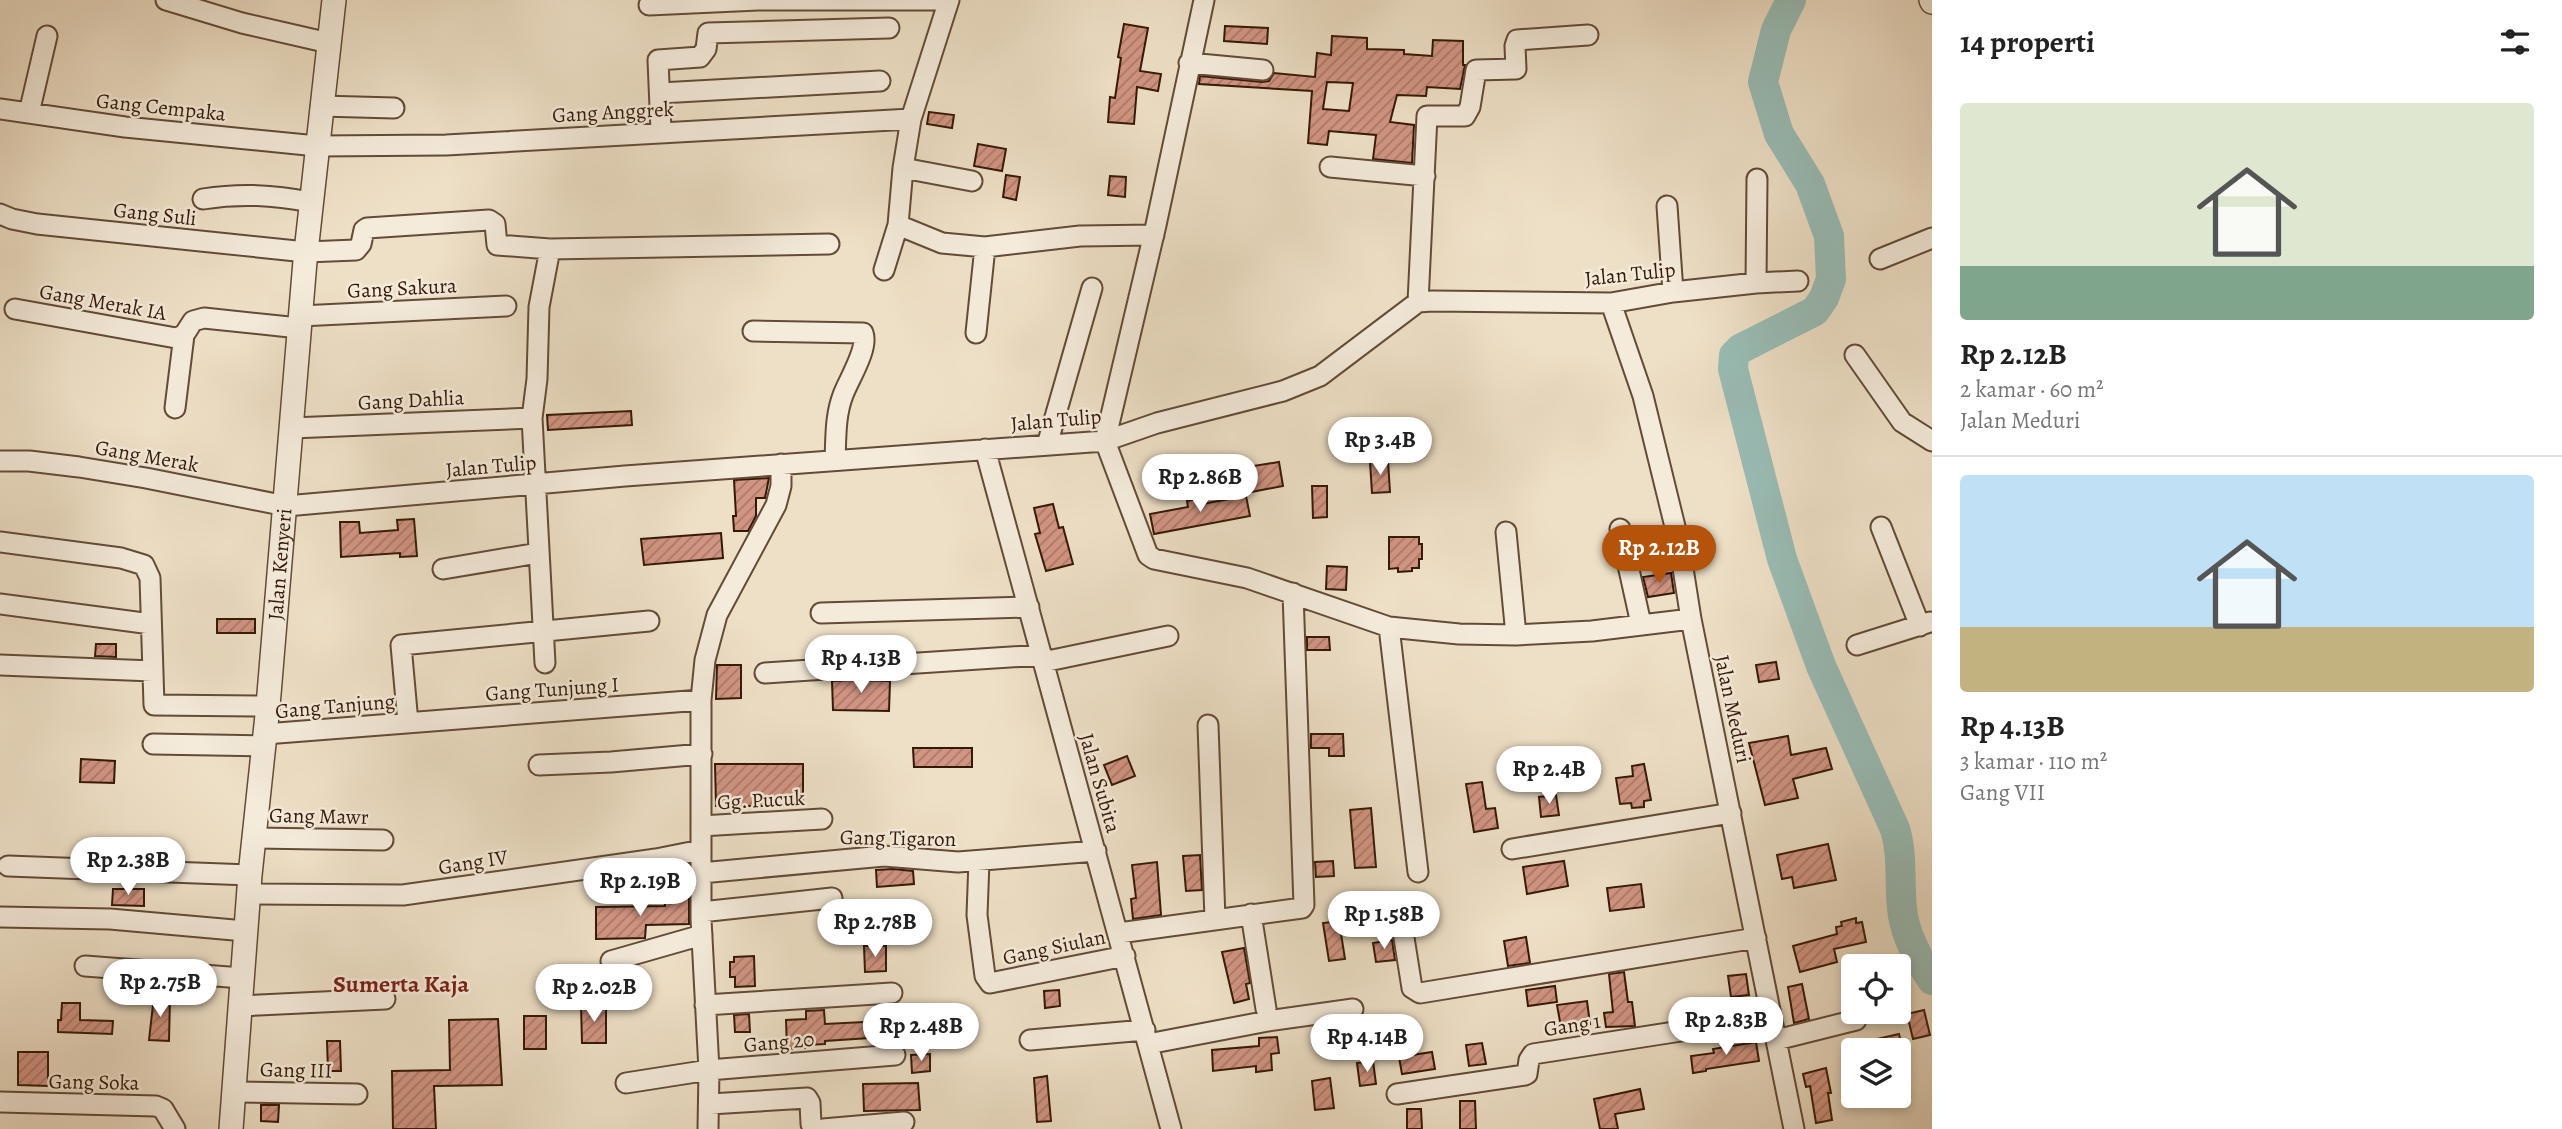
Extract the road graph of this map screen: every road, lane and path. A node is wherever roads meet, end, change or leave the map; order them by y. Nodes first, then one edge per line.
1 (166, 0) edge
2 (334, 0) edge
3 (949, 0) edge
4 (1204, 0) edge
5 (649, 5) dead end
6 (888, 28) dead end
7 (1588, 35) dead end
8 (47, 36) dead end
9 (329, 43) junction
10 (1189, 63) junction
11 (1263, 70) dead end
12 (880, 81) dead end
13 (660, 93) junction
14 (321, 106) junction
15 (394, 108) dead end
16 (0, 109) edge
17 (29, 113) junction
18 (911, 118) junction
19 (661, 131) junction
20 (317, 146) junction
21 (1330, 167) dead end
22 (903, 168) junction
23 (1425, 176) junction
24 (1757, 179) dead end
25 (972, 181) dead end
26 (203, 199) dead end
27 (310, 202) junction
28 (1667, 206) dead end
29 (0, 214) edge
30 (898, 225) junction
31 (1154, 235) junction
32 (1932, 238) edge
33 (829, 244) dead end
34 (985, 247) junction
35 (550, 249) junction
36 (306, 252) junction
37 (1880, 259) dead end
38 (884, 270) dead end
39 (1798, 281) dead end
40 (1756, 283) junction
41 (1092, 288) dead end
42 (1672, 292) junction
43 (1418, 302) junction
44 (1611, 303) junction
45 (506, 306) dead end
46 (15, 309) dead end
47 (299, 322) junction
48 (752, 331) dead end
49 (976, 333) dead end
50 (184, 335) junction
51 (1855, 355) dead end
52 (175, 408) dead end
53 (532, 418) junction
54 (292, 428) junction
55 (1105, 440) junction
56 (1932, 442) edge
57 (1047, 445) junction
58 (985, 449) junction
59 (835, 460) junction
60 (0, 461) edge
61 (781, 464) junction
62 (534, 485) junction
63 (286, 506) junction
64 (1881, 527) dead end
65 (1620, 529) dead end
66 (1506, 531) dead end
67 (0, 542) edge
68 (538, 552) junction
69 (443, 569) dead end
70 (1293, 593) junction
71 (0, 604) edge
72 (1030, 607) junction
73 (821, 612) dead end
74 (1691, 619) junction
75 (649, 621) dead end
76 (151, 624) junction
77 (1641, 624) junction
78 (1926, 624) edge
79 (1389, 627) junction
80 (543, 632) junction
81 (1516, 635) junction
82 (1168, 636) dead end
83 (1857, 645) dead end
84 (1042, 659) junction
85 (545, 663) dead end
86 (0, 665) edge
87 (153, 671) junction
88 (765, 673) dead end
89 (701, 700) junction
90 (268, 706) junction
91 (408, 723) junction
92 (1208, 725) dead end
93 (264, 740) junction
94 (153, 744) dead end
95 (702, 754) junction
96 (539, 765) dead end
97 (1731, 813) junction
98 (822, 819) dead end
99 (701, 826) junction
100 (255, 838) junction
101 (383, 840) dead end
102 (1511, 849) dead end
103 (701, 850) junction
104 (1096, 851) junction
105 (979, 861) junction
106 (8, 866) dead end
107 (1418, 872) dead end
108 (701, 873) junction
109 (249, 884) junction
110 (832, 898) dead end
111 (701, 912) junction
112 (1251, 914) junction
113 (0, 917) edge
114 (1215, 919) junction
115 (1401, 919) dead end
116 (246, 931) junction
117 (1119, 933) junction
118 (702, 935) junction
119 (1756, 938) junction
120 (1125, 956) junction
121 (611, 961) dead end
122 (85, 965) dead end
123 (242, 978) junction
124 (892, 993) dead end
125 (385, 999) dead end
126 (705, 1005) junction
127 (240, 1006) junction
128 (1266, 1009) dead end
129 (1353, 1009) dead end
130 (1770, 1017) junction
131 (1841, 1024) edge
132 (1147, 1037) junction
133 (1030, 1040) dead end
134 (1776, 1040) junction
135 (895, 1055) dead end
136 (709, 1070) junction
137 (626, 1083) dead end
138 (234, 1092) junction
139 (357, 1094) dead end
140 (1397, 1094) dead end
141 (0, 1102) edge
142 (710, 1104) junction
143 (904, 1122) dead end
144 (175, 1129) edge
145 (231, 1129) edge
146 (708, 1129) edge
147 (816, 1129) edge
148 (823, 1129) edge
149 (1171, 1129) edge
150 (1794, 1129) edge

1 - 9 street
2 - 9 street, Jalan Kenyeri
3 - 5 street
3 - 18 street
4 - 10 street
6 - 13 street
7 - 23 street
8 - 17 street
9 - 14 street, Jalan Kenyeri
10 - 11 street
10 - 31 street
12 - 13 street
13 - 19 street
14 - 15 street
14 - 20 street, Jalan Kenyeri
16 - 17 street, Gang Cempaka
17 - 20 street, Gang Cempaka
18 - 19 street, Gang Anggrek
18 - 22 street
19 - 20 street, Gang Anggrek
20 - 27 street, Jalan Kenyeri
21 - 23 street
22 - 25 street
22 - 30 street
23 - 43 street
24 - 40 street
26 - 27 street
27 - 36 street, Jalan Kenyeri
28 - 42 street
29 - 36 street, Gang Suli
30 - 34 street
30 - 38 street
31 - 34 street
31 - 55 street
32 - 37 street
33 - 35 street
34 - 49 street
35 - 36 street, Gang Suli
35 - 53 street
36 - 47 street, Jalan Kenyeri
39 - 40 street, Jalan Tulip
40 - 42 street, Jalan Tulip
41 - 57 street
42 - 44 street, Jalan Tulip
43 - 44 street, Jalan Tulip
43 - 55 street, Jalan Tulip
44 - 74 street, Jalan Meduri
45 - 47 street, Gang Sakura
46 - 50 street, Gang Merak IA
47 - 50 street, Gang Merak IA
47 - 54 street, Jalan Kenyeri
48 - 59 street
50 - 52 street
51 - 56 street
53 - 54 street, Gang Dahlia
53 - 62 street
54 - 63 street, Jalan Kenyeri
55 - 57 street, Jalan Tulip
55 - 70 street
57 - 58 street, Jalan Tulip
58 - 59 street, Jalan Tulip
58 - 72 street, Jalan Subita
59 - 61 street, Jalan Tulip
60 - 63 street, Gang Merak
61 - 62 street, Jalan Tulip
61 - 89 street
62 - 63 street, Jalan Tulip
62 - 68 street
63 - 90 street, Jalan Kenyeri
64 - 78 street
65 - 77 street
66 - 81 street
67 - 76 street
68 - 69 street
68 - 80 street
70 - 79 street
70 - 112 street
71 - 76 street
72 - 73 street
72 - 84 street, Jalan Subita
74 - 77 street
74 - 97 street, Jalan Meduri
75 - 80 street
76 - 87 street
77 - 81 street
78 - 83 street
79 - 81 street
79 - 107 street
80 - 85 street
80 - 91 street
82 - 84 street
84 - 88 street
84 - 104 street, Jalan Subita
86 - 87 street
87 - 90 street
89 - 91 street, Gang Tunjung I
89 - 95 street
90 - 93 street, Jalan Kenyeri
91 - 93 street, Gang Tanjung
92 - 114 street
93 - 94 street, Gang Tanjung
93 - 100 street, Jalan Kenyeri
95 - 96 street
95 - 99 street
97 - 102 street
97 - 119 street, Jalan Meduri
98 - 99 street, Gg. Pucuk
99 - 103 street
100 - 101 street, Gang Mawr
100 - 109 street, Jalan Kenyeri
103 - 108 street
103 - 109 street, Gang IV
104 - 105 street, Gang Tigaron
104 - 117 street, Jalan Subita
105 - 108 street, Gang Tigaron
105 - 120 street, Gang Siulan
106 - 109 street, Gang IV
108 - 111 street
109 - 116 street, Jalan Kenyeri
110 - 111 street
111 - 118 street
112 - 114 street
112 - 128 street
113 - 116 street
114 - 117 street
115 - 119 street
116 - 123 street, Jalan Kenyeri
117 - 120 street, Jalan Subita
118 - 121 street
118 - 126 street
119 - 130 street, Jalan Meduri
120 - 132 street, Jalan Subita
122 - 123 street
123 - 127 street, Jalan Kenyeri
124 - 126 street
125 - 127 street
126 - 136 street
127 - 138 street, Jalan Kenyeri
129 - 132 street
130 - 134 street, Jalan Meduri
130 - 140 street, Gang 1
131 - 134 street
132 - 133 street
132 - 149 street, Jalan Subita
134 - 150 street, Jalan Meduri
135 - 136 street, Gang 20
136 - 137 street, Gang 20
136 - 142 street
138 - 139 street, Gang III
138 - 145 street, Jalan Kenyeri
141 - 144 street, Gang Soka
142 - 146 street
142 - 147 street
143 - 148 street

